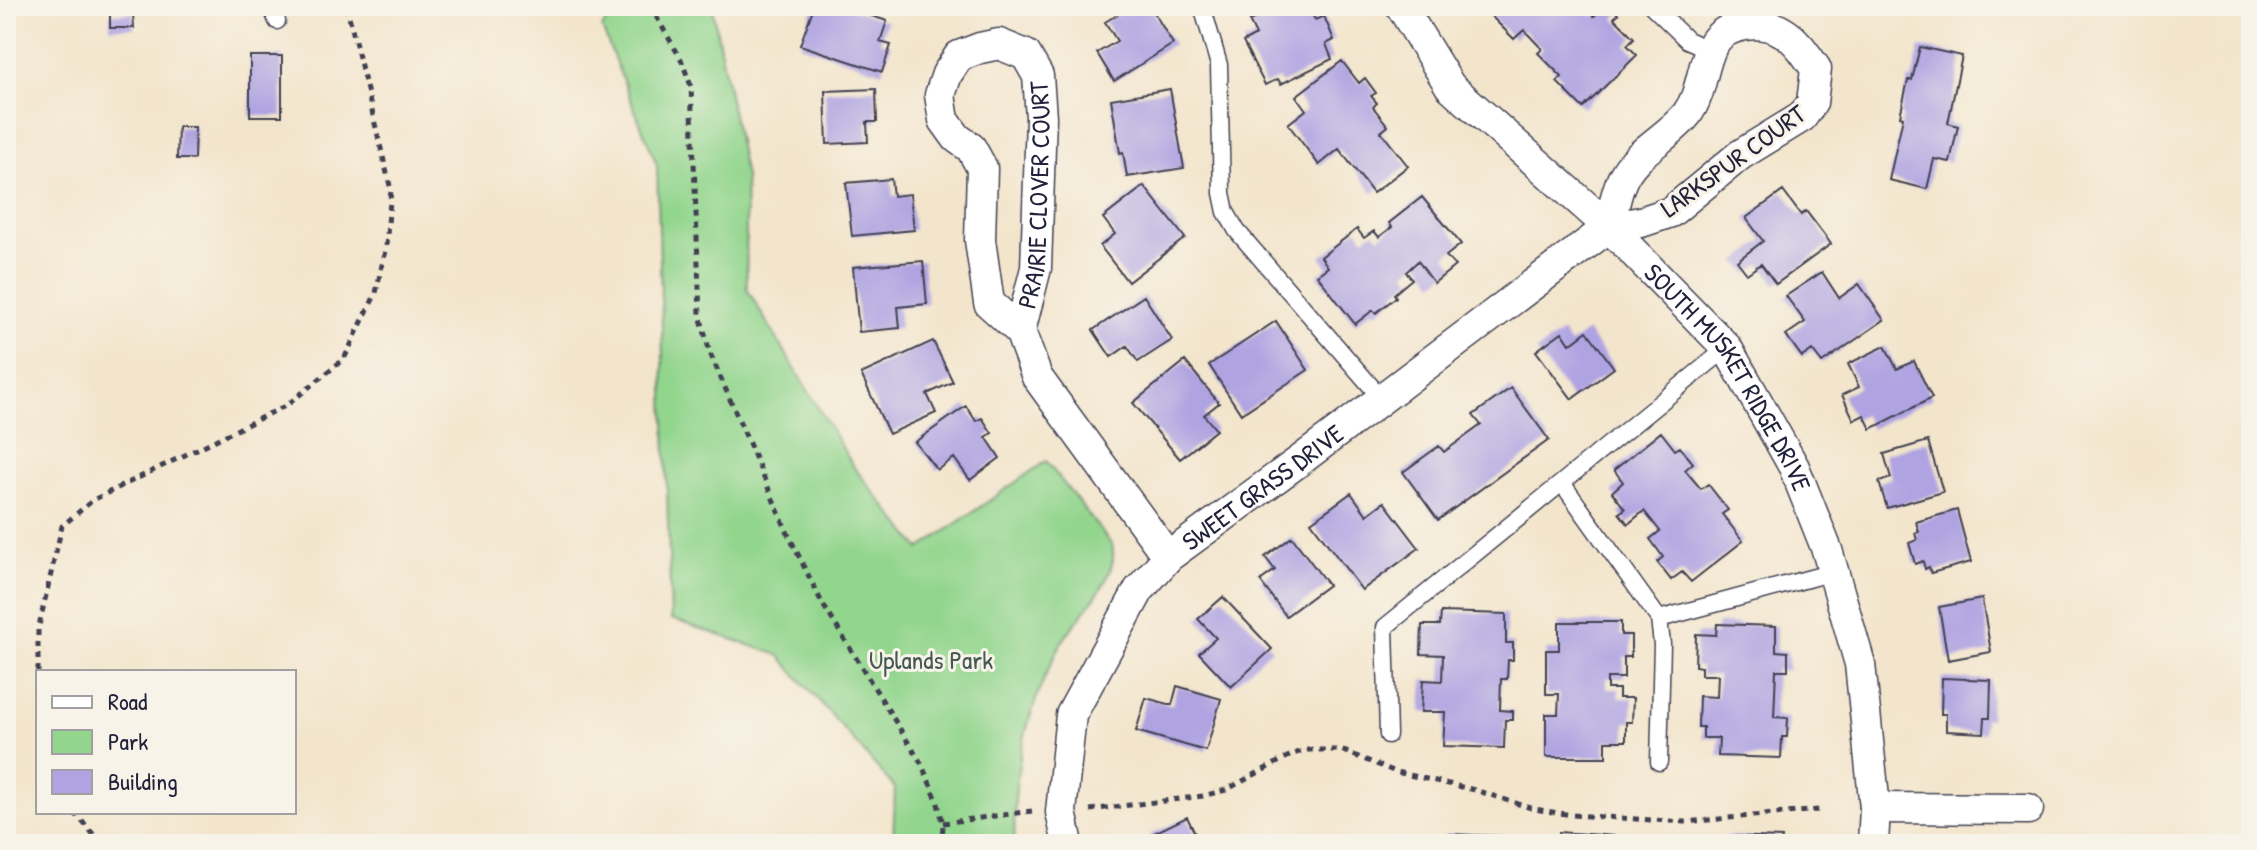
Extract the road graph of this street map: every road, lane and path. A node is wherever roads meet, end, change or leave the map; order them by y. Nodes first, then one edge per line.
1 (344, 6) edge
2 (650, 6) edge
3 (1202, 6) edge
4 (1401, 6) edge
5 (1652, 6) edge
6 (1710, 50) junction
7 (1609, 227) junction
8 (1020, 331) junction
9 (1727, 348) junction
10 (1382, 399) junction
11 (1562, 483) junction
12 (1168, 557) junction
13 (1833, 572) junction
14 (1659, 619) junction
15 (38, 670) edge
16 (1388, 735) dead end
17 (1659, 762) dead end
18 (1875, 808) junction
19 (2028, 809) dead end
20 (1819, 810) dead end
21 (1061, 812) junction
22 (76, 814) edge
23 (943, 823) junction
24 (102, 844) edge
25 (942, 844) edge
26 (1068, 844) edge
27 (1873, 844) edge

1 - 15 path
2 - 23 path
3 - 10 lane
4 - 7 street, SOUTH MUSKET RIDGE DRIVE
5 - 6 lane
6 - 7 street, LARKSPUR COURT
6 - 7 street, LARKSPUR COURT
7 - 9 street, SOUTH MUSKET RIDGE DRIVE
7 - 10 street, SWEET GRASS DRIVE
8 - 8 street, PRAIRIE CLOVER COURT
8 - 12 street, PRAIRIE CLOVER COURT
9 - 11 lane
9 - 13 street, SOUTH MUSKET RIDGE DRIVE
10 - 12 street, SWEET GRASS DRIVE
11 - 14 lane
11 - 16 lane
12 - 21 street, SWEET GRASS DRIVE
13 - 14 lane
13 - 18 street, SOUTH MUSKET RIDGE DRIVE
14 - 17 lane
18 - 19 street
18 - 27 street, SOUTH MUSKET RIDGE DRIVE
20 - 21 path
21 - 23 path
21 - 26 street, SWEET GRASS DRIVE
22 - 24 path
23 - 25 path

